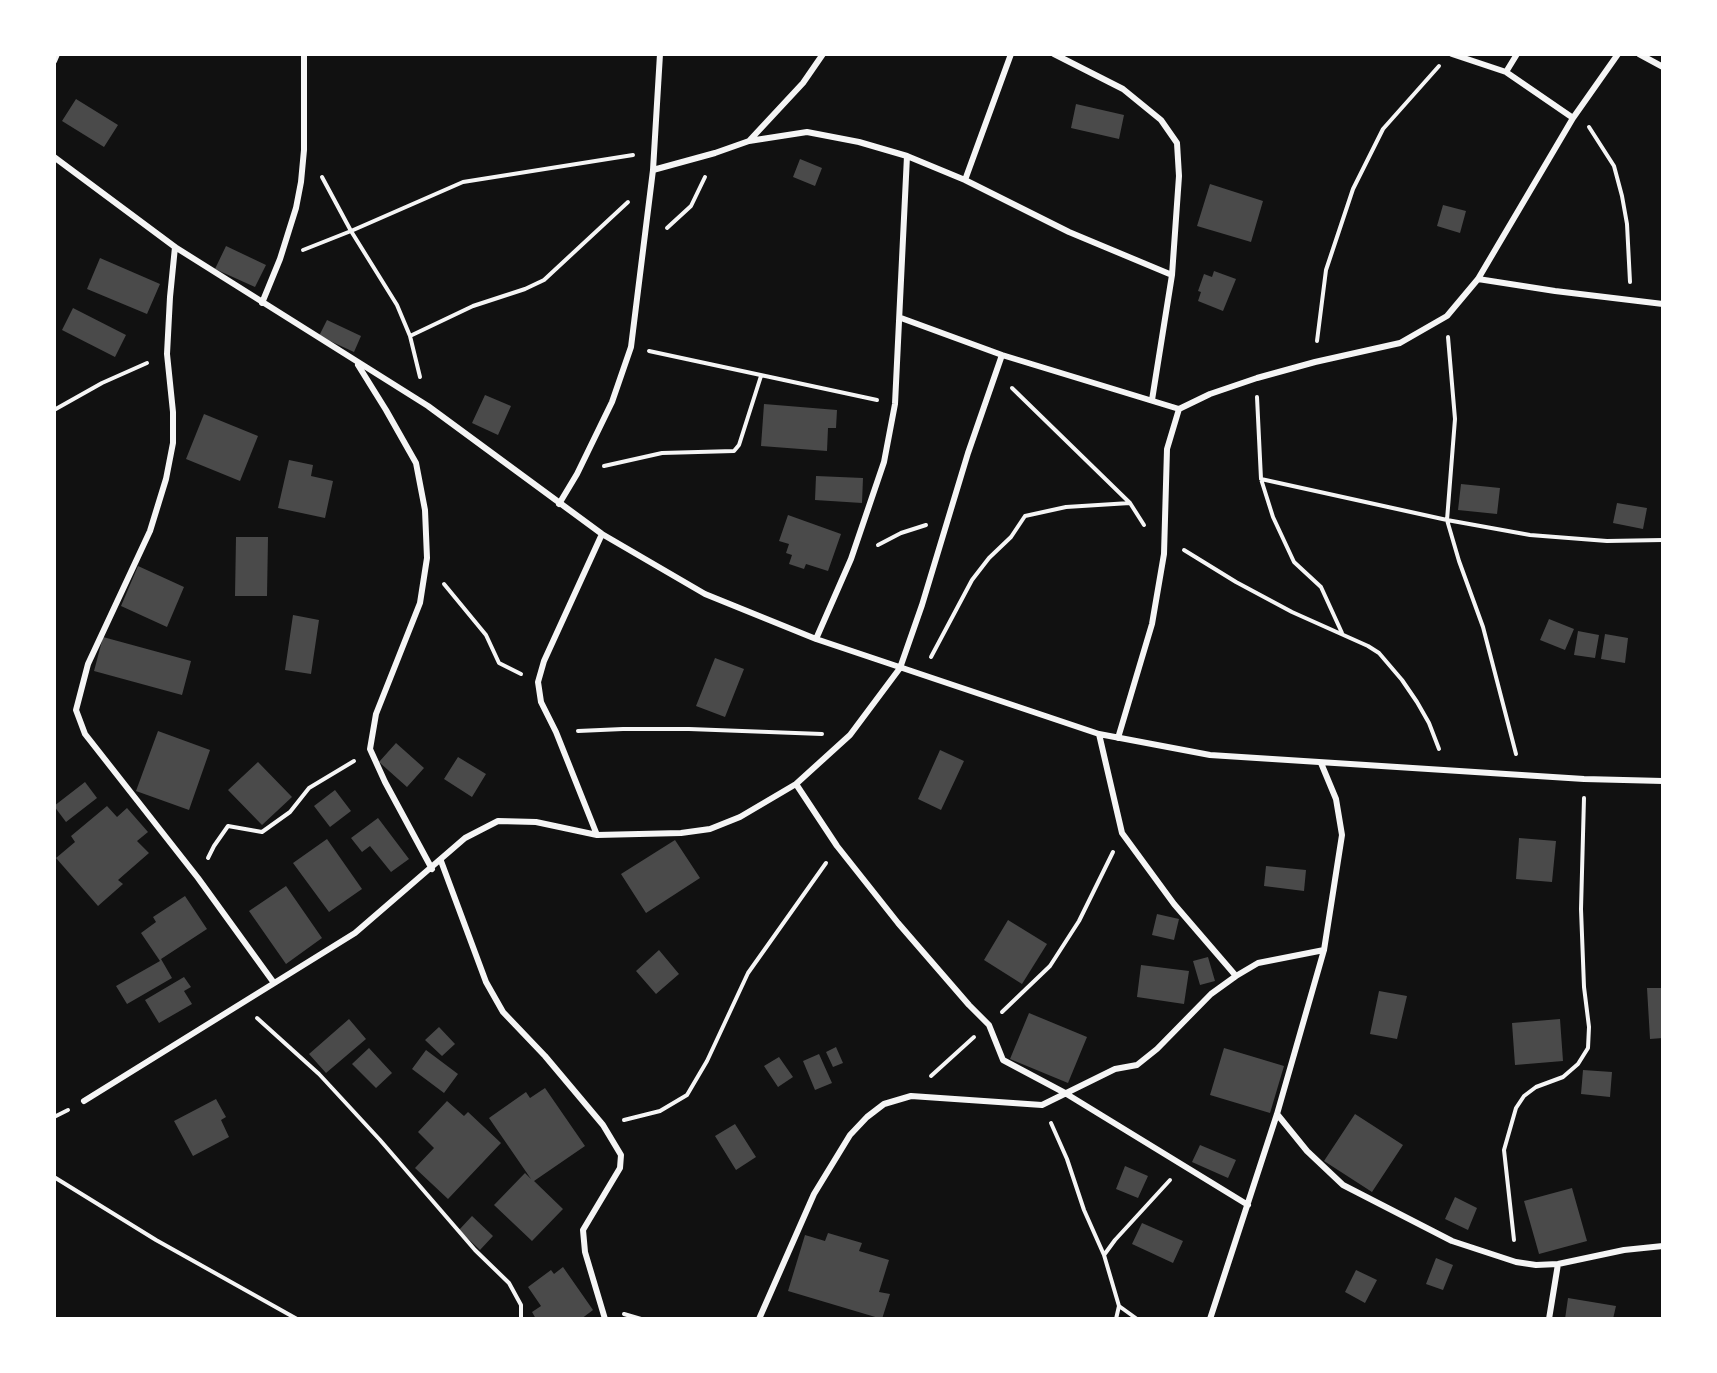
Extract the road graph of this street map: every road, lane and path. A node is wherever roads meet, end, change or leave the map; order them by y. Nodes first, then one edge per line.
1 (57, 54) edge
2 (304, 54) edge
3 (660, 54) edge
4 (823, 54) edge
5 (1011, 54) edge
6 (1054, 54) edge
7 (1452, 54) edge
8 (1517, 54) edge
9 (1618, 54) edge
10 (1640, 54) edge
11 (54, 61) edge
12 (1442, 62) dead end
13 (1663, 67) edge
14 (1506, 72) junction
15 (1578, 109) junction
16 (1573, 118) junction
17 (749, 141) junction
18 (304, 150) junction
19 (654, 152) junction
20 (715, 153) junction
21 (907, 156) junction
22 (54, 157) edge
23 (653, 170) junction
24 (965, 180) junction
25 (652, 183) junction
26 (351, 231) junction
27 (175, 247) junction
28 (644, 248) junction
29 (280, 259) junction
30 (1172, 275) junction
31 (1478, 279) junction
32 (1631, 300) junction
33 (262, 303) junction
34 (1663, 304) edge
35 (1447, 316) junction
36 (901, 318) junction
37 (410, 336) junction
38 (631, 347) junction
39 (167, 354) junction
40 (1002, 355) junction
41 (356, 362) junction
42 (1315, 362) junction
43 (996, 373) junction
44 (761, 376) junction
45 (1257, 378) junction
46 (1152, 400) junction
47 (895, 404) junction
48 (428, 406) junction
49 (1179, 409) junction
50 (54, 410) edge
51 (577, 474) junction
52 (1262, 479) junction
53 (1130, 503) junction
54 (559, 504) junction
55 (949, 519) junction
56 (1447, 520) junction
57 (602, 534) junction
58 (1165, 538) junction
59 (1663, 540) edge
60 (1164, 554) junction
61 (427, 558) junction
62 (851, 560) junction
63 (1343, 634) junction
64 (816, 639) junction
65 (900, 668) junction
66 (923, 674) junction
67 (538, 682) junction
68 (556, 732) junction
69 (1099, 734) junction
70 (850, 735) junction
71 (1118, 738) junction
72 (370, 748) junction
73 (1322, 763) junction
74 (1447, 769) junction
75 (1521, 775) junction
76 (1584, 779) junction
77 (1663, 781) edge
78 (796, 784) junction
79 (1122, 833) junction
80 (597, 835) junction
81 (837, 846) junction
82 (441, 861) junction
83 (432, 868) junction
84 (198, 878) junction
85 (1323, 950) junction
86 (1236, 976) junction
87 (274, 983) junction
88 (240, 1003) junction
89 (989, 1025) junction
90 (1065, 1093) junction
91 (911, 1096) junction
92 (84, 1101) dead end
93 (1042, 1105) junction
94 (1277, 1114) junction
95 (603, 1125) junction
96 (1183, 1166) junction
97 (54, 1177) edge
98 (1248, 1205) junction
99 (1663, 1246) edge
100 (1104, 1255) junction
101 (1516, 1262) junction
102 (1558, 1264) junction
103 (1119, 1306) junction
104 (297, 1319) edge
105 (521, 1319) edge
106 (605, 1319) edge
107 (759, 1319) edge
108 (1116, 1319) edge
109 (1137, 1319) edge
110 (1210, 1319) edge
111 (1549, 1319) edge

1 - 11 street
2 - 18 street
3 - 19 street
4 - 17 street
5 - 24 street
6 - 30 street
7 - 14 street
8 - 14 street
9 - 15 street
10 - 13 street
12 - 42 path
14 - 16 street
15 - 16 street
15 - 32 path
16 - 31 street
17 - 20 street
17 - 21 street
18 - 26 path
18 - 29 street
19 - 23 street
19 - 26 path
20 - 23 street
20 - 28 path
21 - 24 street
21 - 36 street
22 - 27 street
23 - 25 street
24 - 30 street
25 - 28 street
25 - 37 path
26 - 29 path
26 - 37 path
27 - 33 street
27 - 39 street
28 - 38 street
29 - 33 street
30 - 46 street
31 - 32 street
31 - 35 street
32 - 34 street
33 - 41 street
35 - 42 street
35 - 56 path
36 - 40 street
36 - 47 street
37 - 48 path
38 - 44 path
38 - 51 street
39 - 50 path
39 - 84 street
40 - 43 street
40 - 46 street
41 - 48 street
41 - 61 street
42 - 45 street
43 - 53 path
43 - 55 street
44 - 47 path
44 - 51 path
45 - 49 street
45 - 52 path
46 - 49 street
47 - 62 street
48 - 54 street
49 - 58 street
51 - 54 street
52 - 56 path
52 - 63 path
53 - 60 path
53 - 66 path
54 - 57 street
55 - 62 path
55 - 65 street
56 - 59 path
56 - 75 path
57 - 64 street
57 - 67 street
58 - 60 street
58 - 63 path
60 - 71 street
61 - 67 path
61 - 72 street
62 - 64 street
63 - 74 path
64 - 65 street
65 - 66 street
65 - 70 street
66 - 69 street
67 - 68 street
68 - 70 path
68 - 80 street
69 - 71 street
69 - 79 street
70 - 78 street
71 - 73 street
72 - 83 street
72 - 84 path
73 - 74 street
73 - 85 street
74 - 75 street
75 - 76 street
76 - 77 street
76 - 101 path
78 - 80 street
78 - 81 street
79 - 86 street
79 - 89 path
80 - 82 street
81 - 89 street
81 - 95 path
82 - 83 street
82 - 95 street
83 - 87 street
84 - 87 street
85 - 86 street
85 - 94 street
86 - 90 street
87 - 88 street
88 - 92 street
88 - 105 path
89 - 90 street
89 - 91 path
90 - 93 street
90 - 96 street
91 - 93 street
91 - 107 street
93 - 100 path
94 - 98 street
94 - 101 street
95 - 106 street
96 - 98 street
96 - 100 path
97 - 104 path
98 - 110 street
99 - 102 street
100 - 103 path
101 - 102 street
102 - 111 street
103 - 108 path
103 - 109 path

